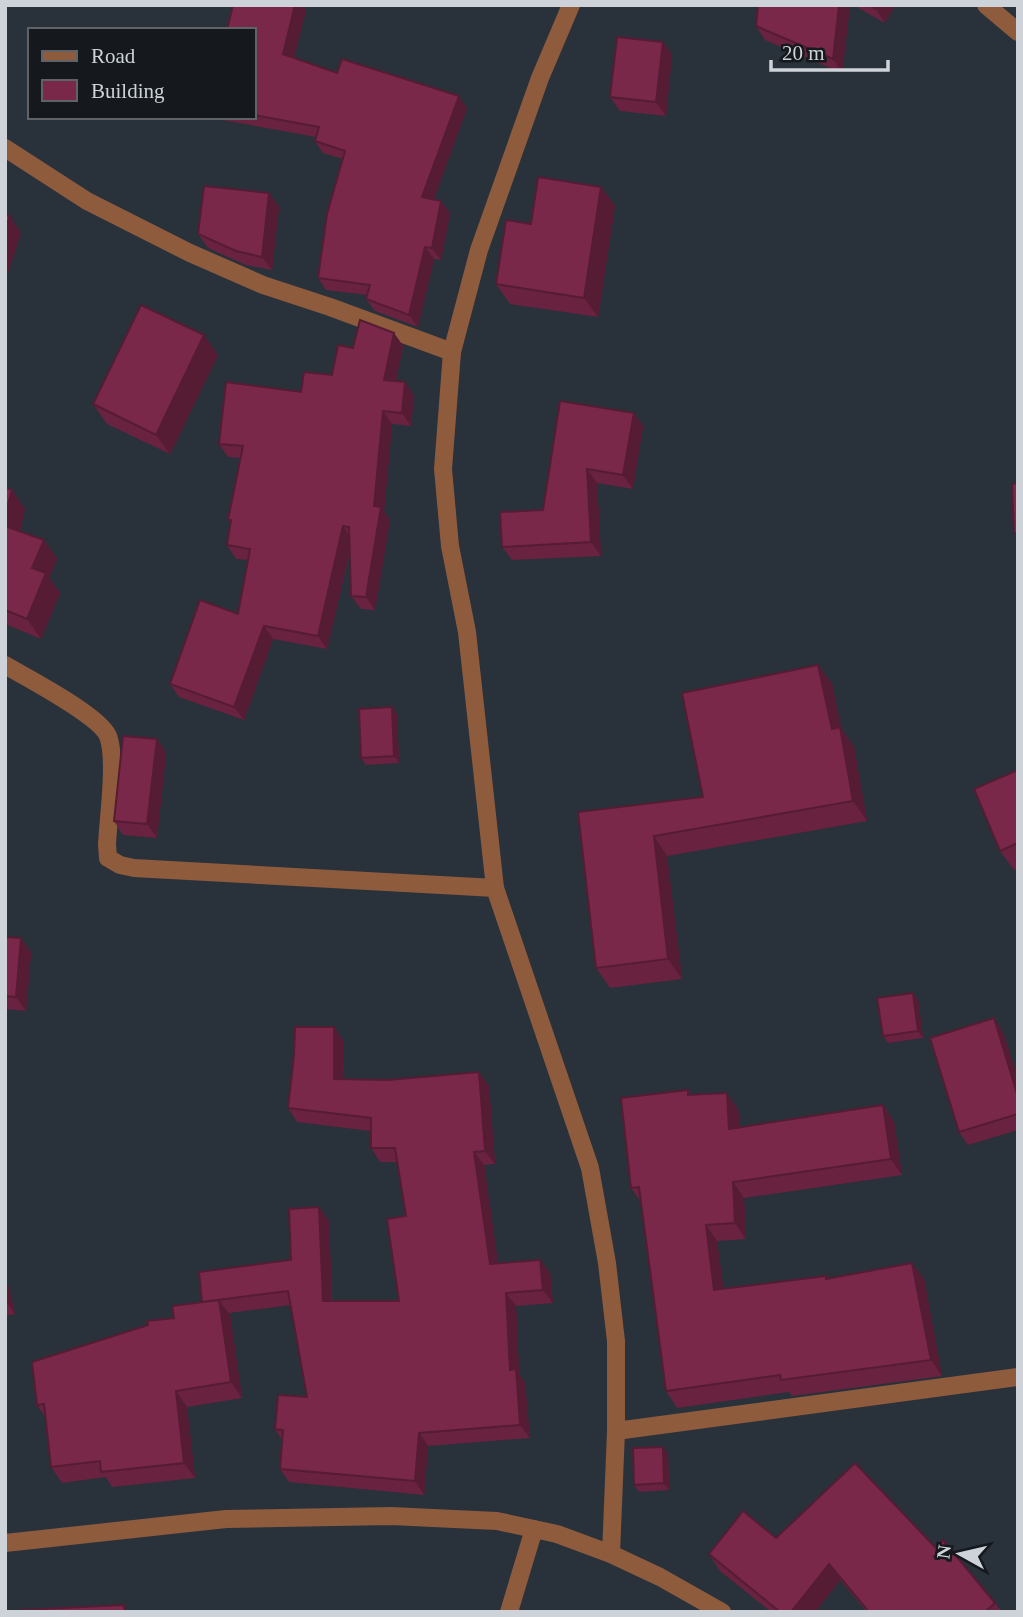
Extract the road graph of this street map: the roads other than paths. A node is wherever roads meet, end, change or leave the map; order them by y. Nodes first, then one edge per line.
1 (571, 5) edge
2 (986, 5) edge
3 (1018, 32) edge
4 (5, 148) edge
5 (452, 352) junction
6 (5, 665) edge
7 (495, 888) junction
8 (1018, 1377) edge
9 (616, 1431) junction
10 (534, 1529) junction
11 (5, 1542) edge
12 (611, 1554) junction
13 (509, 1612) edge
14 (722, 1612) edge

1 - 5 street
2 - 3 street
4 - 5 street
5 - 7 street
6 - 7 street
7 - 9 street
8 - 9 street
9 - 12 street
10 - 11 street
10 - 12 street
10 - 13 street
12 - 14 street

